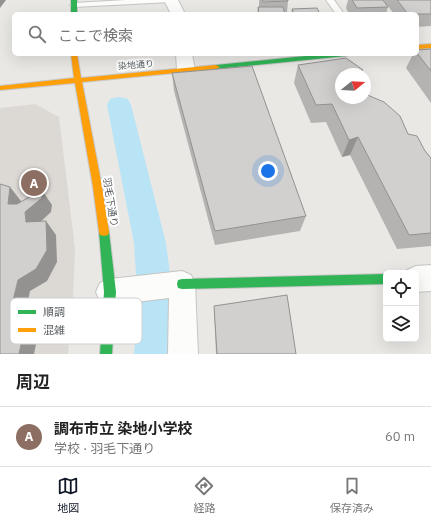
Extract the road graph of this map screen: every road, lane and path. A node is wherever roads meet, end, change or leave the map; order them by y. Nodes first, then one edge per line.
1 (171, 0) edge
2 (330, 0) edge
3 (74, 6) edge
4 (177, 12) edge
5 (339, 12) edge
6 (431, 46) edge
7 (419, 47) edge
8 (74, 56) edge
9 (306, 56) edge
10 (185, 62) edge
11 (77, 81) junction
12 (0, 88) edge
13 (431, 278) edge
14 (383, 279) edge
15 (419, 279) edge
16 (180, 285) junction
17 (110, 292) junction
18 (110, 298) edge
19 (107, 344) edge
20 (106, 354) edge
21 (183, 354) edge

1 - 3 lane
1 - 4 street
2 - 5 lane
6 - 7 street
8 - 11 street, 羽毛下通り
9 - 10 street, 染地通り
10 - 11 street, 染地通り
11 - 12 street, 染地通り
11 - 17 street, 羽毛下通り
13 - 15 street
14 - 16 street
16 - 17 street
16 - 21 street
17 - 18 street, 羽毛下通り
19 - 20 street, 羽毛下通り

